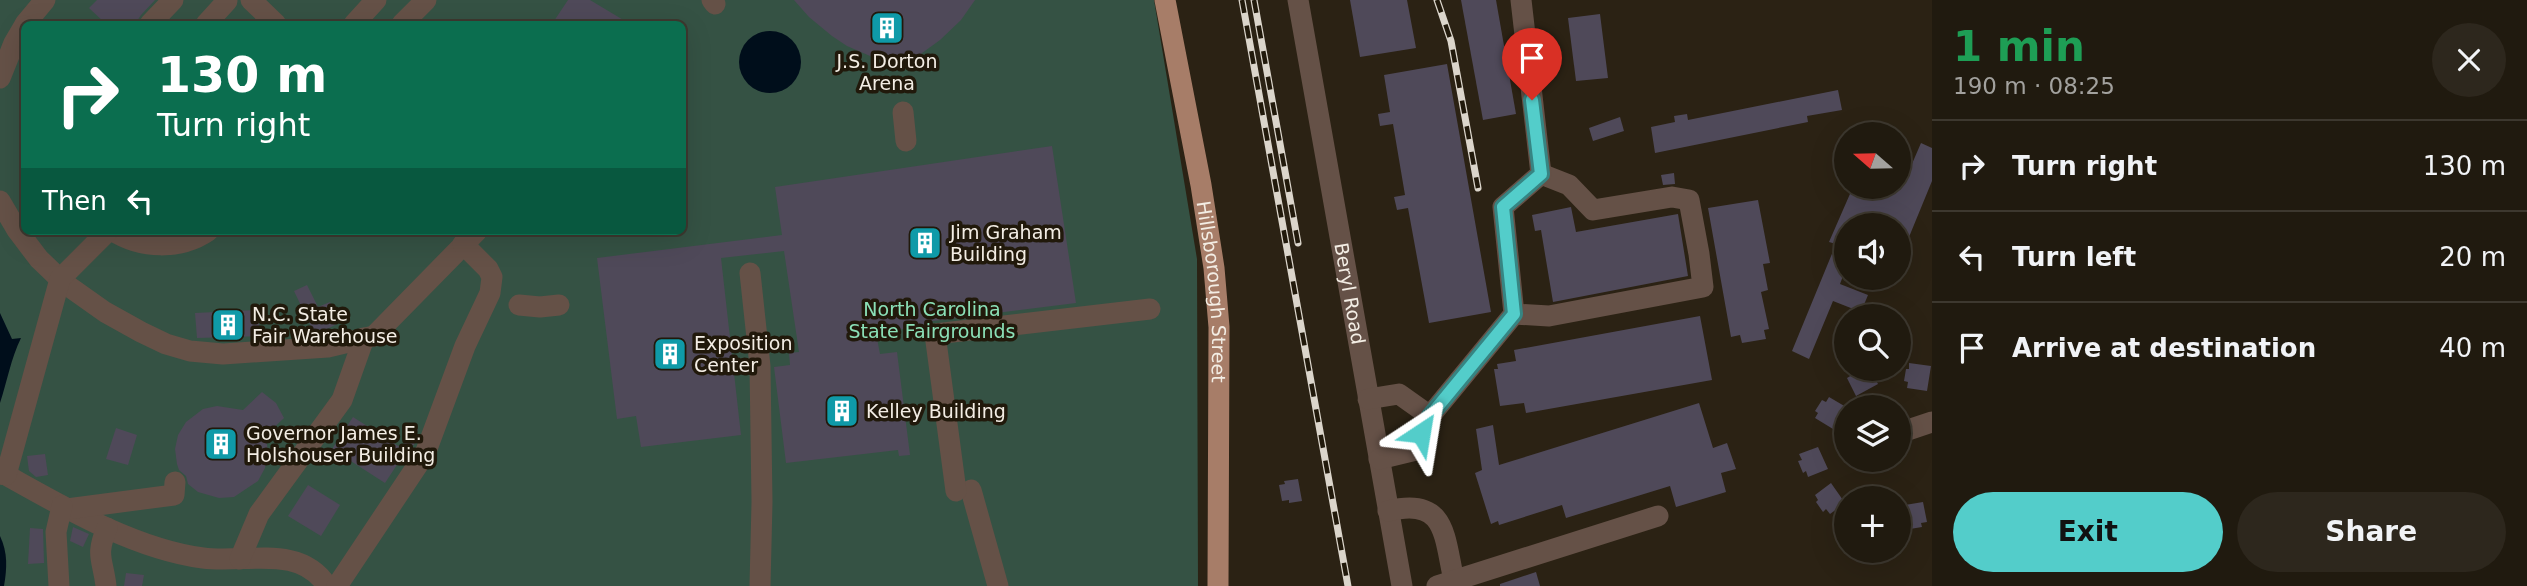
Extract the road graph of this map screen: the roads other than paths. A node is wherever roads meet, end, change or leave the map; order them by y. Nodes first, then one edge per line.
1 (45, 0) edge
2 (173, 0) edge
3 (226, 0) edge
4 (251, 0) edge
5 (376, 0) edge
6 (426, 0) edge
7 (1165, 0) edge
8 (1298, 0) edge
9 (1521, 0) edge
10 (28, 21) edge
11 (153, 21) edge
12 (208, 21) edge
13 (273, 21) edge
14 (357, 21) edge
15 (405, 21) edge
16 (21, 32) edge
17 (0, 78) edge
18 (903, 112) dead end
19 (906, 141) dead end
20 (1541, 174) junction
21 (0, 201) edge
22 (107, 235) edge
23 (118, 235) edge
24 (200, 235) edge
25 (470, 238) edge
26 (750, 273) dead end
27 (60, 279) junction
28 (559, 304) dead end
29 (519, 305) dead end
30 (1150, 310) dead end
31 (1514, 314) junction
32 (364, 338) junction
33 (1368, 399) junction
34 (1430, 416) junction
35 (1932, 422) edge
36 (1911, 429) edge
37 (1379, 459) junction
38 (3, 475) edge
39 (175, 482) dead end
40 (64, 508) junction
41 (1388, 511) junction
42 (1658, 516) dead end
43 (107, 528) junction
44 (240, 559) junction
45 (1446, 583) edge
46 (59, 586) edge
47 (106, 586) edge
48 (327, 586) edge
49 (337, 586) edge
50 (760, 586) edge
51 (998, 586) edge
52 (1218, 586) edge
53 (1402, 586) edge

1 - 10 street
2 - 11 street
3 - 12 street
4 - 13 street
5 - 14 street
6 - 15 street
7 - 52 main road, Hillsborough Street
8 - 33 street, Beryl Road
9 - 20 street
16 - 17 street
18 - 19 street
20 - 31 street
20 - 31 street
21 - 27 street
22 - 27 street
23 - 24 street
25 - 32 street
25 - 49 street
26 - 50 street
27 - 32 street
27 - 38 street
28 - 29 street
30 - 51 street
31 - 34 street
32 - 44 street
33 - 34 street
33 - 37 street, Beryl Road
34 - 37 street
35 - 36 street
37 - 41 street, Beryl Road
38 - 40 street
39 - 40 street
40 - 43 street
40 - 46 street
41 - 45 street
41 - 53 street, Beryl Road
42 - 45 street
43 - 44 street
43 - 47 street
44 - 48 street

